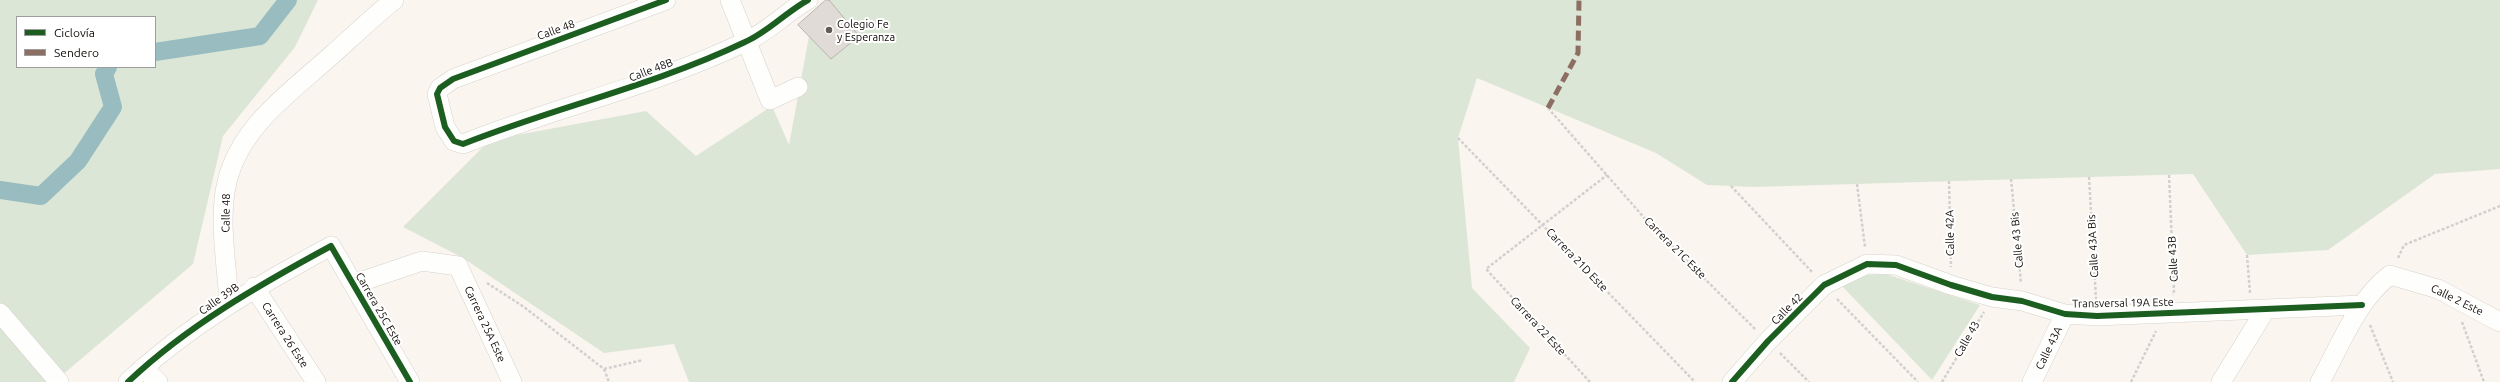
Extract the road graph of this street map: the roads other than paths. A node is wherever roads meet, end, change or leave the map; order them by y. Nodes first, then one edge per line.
1 (394, 0) edge
2 (666, 0) edge
3 (730, 0) edge
4 (808, 0) edge
5 (747, 42) junction
6 (453, 79) joint
7 (798, 88) dead end
8 (330, 246) joint
9 (1867, 264) joint
10 (354, 284) junction
11 (254, 287) junction
12 (229, 303) junction
13 (2362, 305) junction
14 (2266, 309) junction
15 (0, 313) edge
16 (2065, 314) junction
17 (2500, 322) edge
18 (143, 368) junction
19 (59, 382) edge
20 (128, 382) edge
21 (158, 382) edge
22 (316, 382) edge
23 (410, 382) edge
24 (512, 382) edge
25 (1732, 382) edge
26 (2032, 382) edge
27 (2221, 382) edge
28 (2320, 382) edge

1 - 12 street, Calle 48
2 - 6 street, Calle 48
3 - 5 street
4 - 5 street, Calle 48B
5 - 6 street, Calle 48B
5 - 7 street
8 - 10 street, Carrera 25C Este
8 - 11 street, Calle 39B
9 - 16 street, Transversal 19A Este
9 - 25 street, Calle 42
10 - 23 street, Carrera 25C Este
10 - 24 street, Carrera 25A Este
11 - 12 street, Calle 39B
11 - 22 street, Carrera 26 Este
12 - 18 street, Calle 39B
13 - 14 street, Transversal 19A Este
13 - 17 street, Calle 2 Este
13 - 28 street
14 - 16 street, Transversal 19A Este
14 - 27 street
15 - 19 street
16 - 26 street, Calle 43A
18 - 20 street, Calle 39B
18 - 21 street

